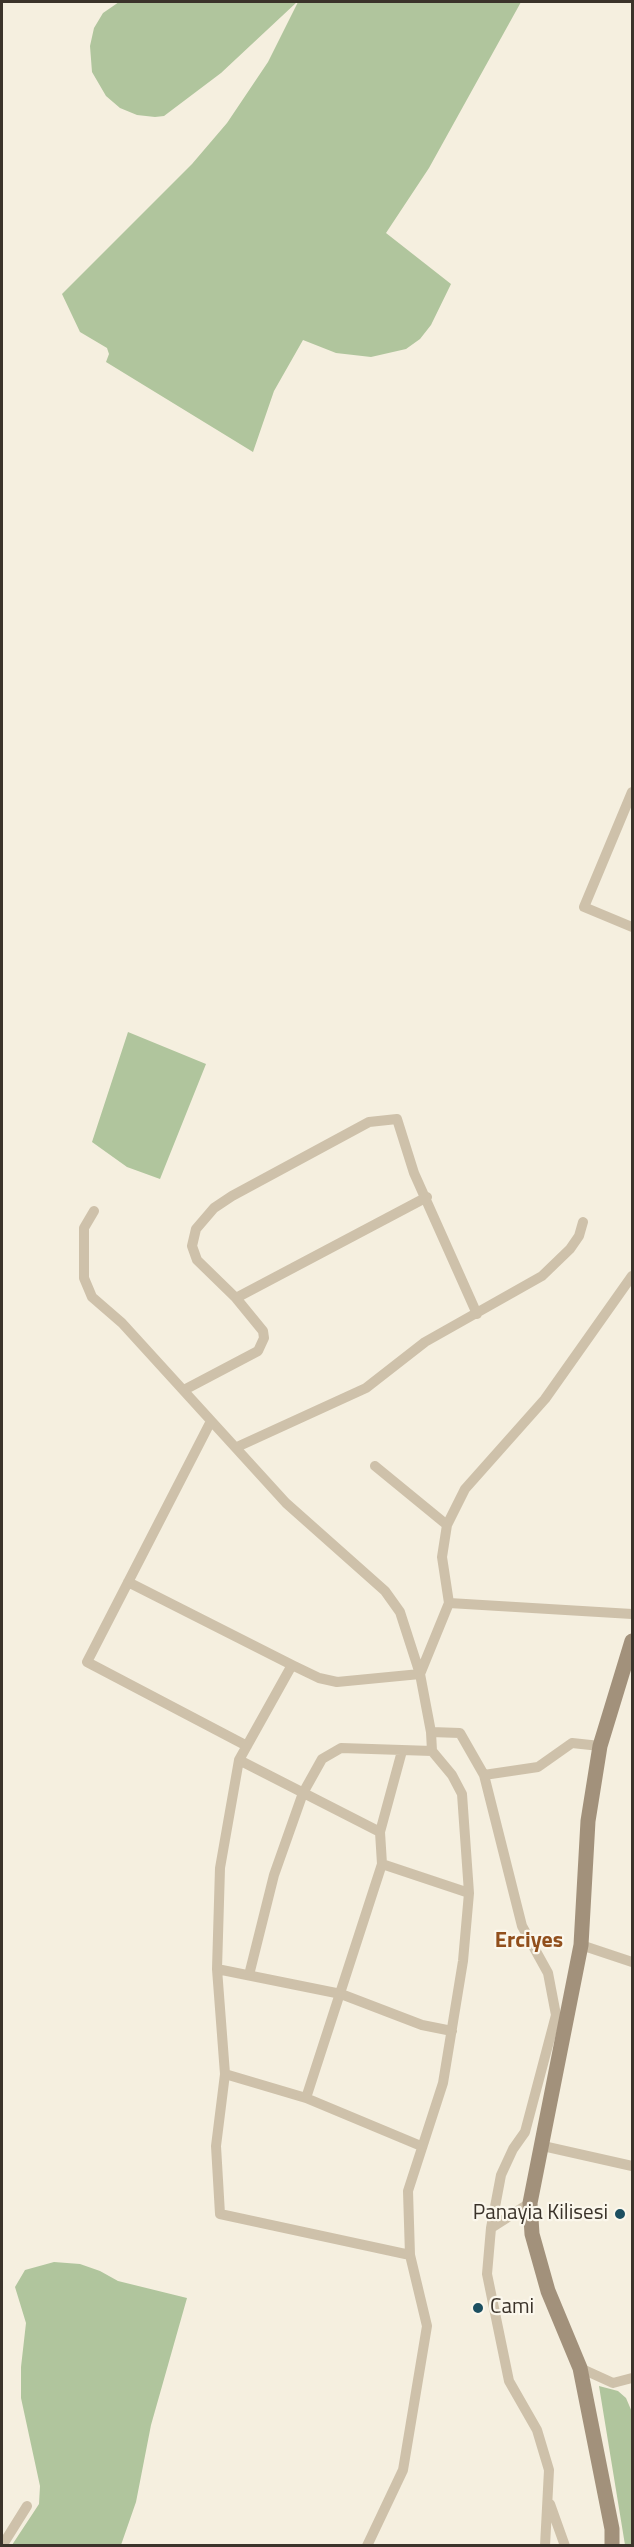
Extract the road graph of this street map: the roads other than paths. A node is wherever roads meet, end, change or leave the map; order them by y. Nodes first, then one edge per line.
1 (633, 792) edge
2 (633, 927) edge
3 (427, 1197) junction
4 (94, 1212) dead end
5 (583, 1222) dead end
6 (633, 1276) edge
7 (236, 1298) junction
8 (477, 1314) junction
9 (184, 1390) junction
10 (211, 1421) junction
11 (237, 1447) junction
12 (375, 1466) dead end
13 (447, 1525) junction
14 (128, 1581) junction
15 (449, 1603) junction
16 (633, 1614) edge
17 (633, 1641) edge
18 (628, 1664) edge
19 (292, 1665) junction
20 (420, 1674) junction
21 (431, 1732) junction
22 (247, 1746) junction
23 (600, 1746) junction
24 (402, 1751) junction
25 (432, 1751) junction
26 (239, 1760) junction
27 (484, 1775) junction
28 (303, 1793) junction
29 (380, 1832) junction
30 (382, 1864) junction
31 (469, 1893) junction
32 (581, 1945) junction
33 (633, 1962) edge
34 (217, 1969) junction
35 (249, 1975) junction
36 (341, 1994) junction
37 (561, 2018) junction
38 (452, 2031) junction
39 (225, 2074) junction
40 (306, 2098) junction
41 (421, 2146) junction
42 (543, 2146) junction
43 (633, 2166) edge
44 (530, 2203) junction
45 (491, 2228) junction
46 (410, 2255) junction
47 (580, 2368) junction
48 (633, 2378) edge
49 (548, 2498) junction
50 (27, 2506) dead end
51 (612, 2529) junction
52 (2, 2546) edge
53 (367, 2546) edge
54 (545, 2546) edge
55 (565, 2546) edge
56 (603, 2546) edge
57 (612, 2546) edge

1 - 2 street
3 - 7 street
3 - 7 street
3 - 8 street
4 - 9 street
5 - 8 street
6 - 13 street
7 - 9 street
8 - 11 street
9 - 10 street
10 - 11 street
10 - 14 street
11 - 20 street
12 - 13 street
13 - 15 street
14 - 19 street
14 - 22 street
15 - 16 street
15 - 20 street
17 - 18 street
18 - 23 street
19 - 20 street
19 - 22 street
20 - 21 street
21 - 25 street
21 - 27 street
22 - 26 street
23 - 27 street
23 - 32 street
24 - 25 street
24 - 28 street
24 - 29 street
25 - 31 street
26 - 28 street
26 - 34 street
27 - 37 street
28 - 29 street
28 - 35 street
29 - 30 street
30 - 31 street
30 - 36 street
31 - 38 street
32 - 33 street
32 - 37 street
34 - 35 street
34 - 39 street
35 - 36 street
36 - 38 street
36 - 40 street
37 - 42 street
37 - 45 street
38 - 41 street
39 - 40 street
39 - 46 street
40 - 41 street
41 - 46 street
42 - 43 street
42 - 44 street
44 - 45 street
44 - 47 street
45 - 49 street
46 - 53 street
47 - 48 street
47 - 51 street
49 - 54 street
49 - 55 street
50 - 52 street
51 - 56 street
51 - 57 street

